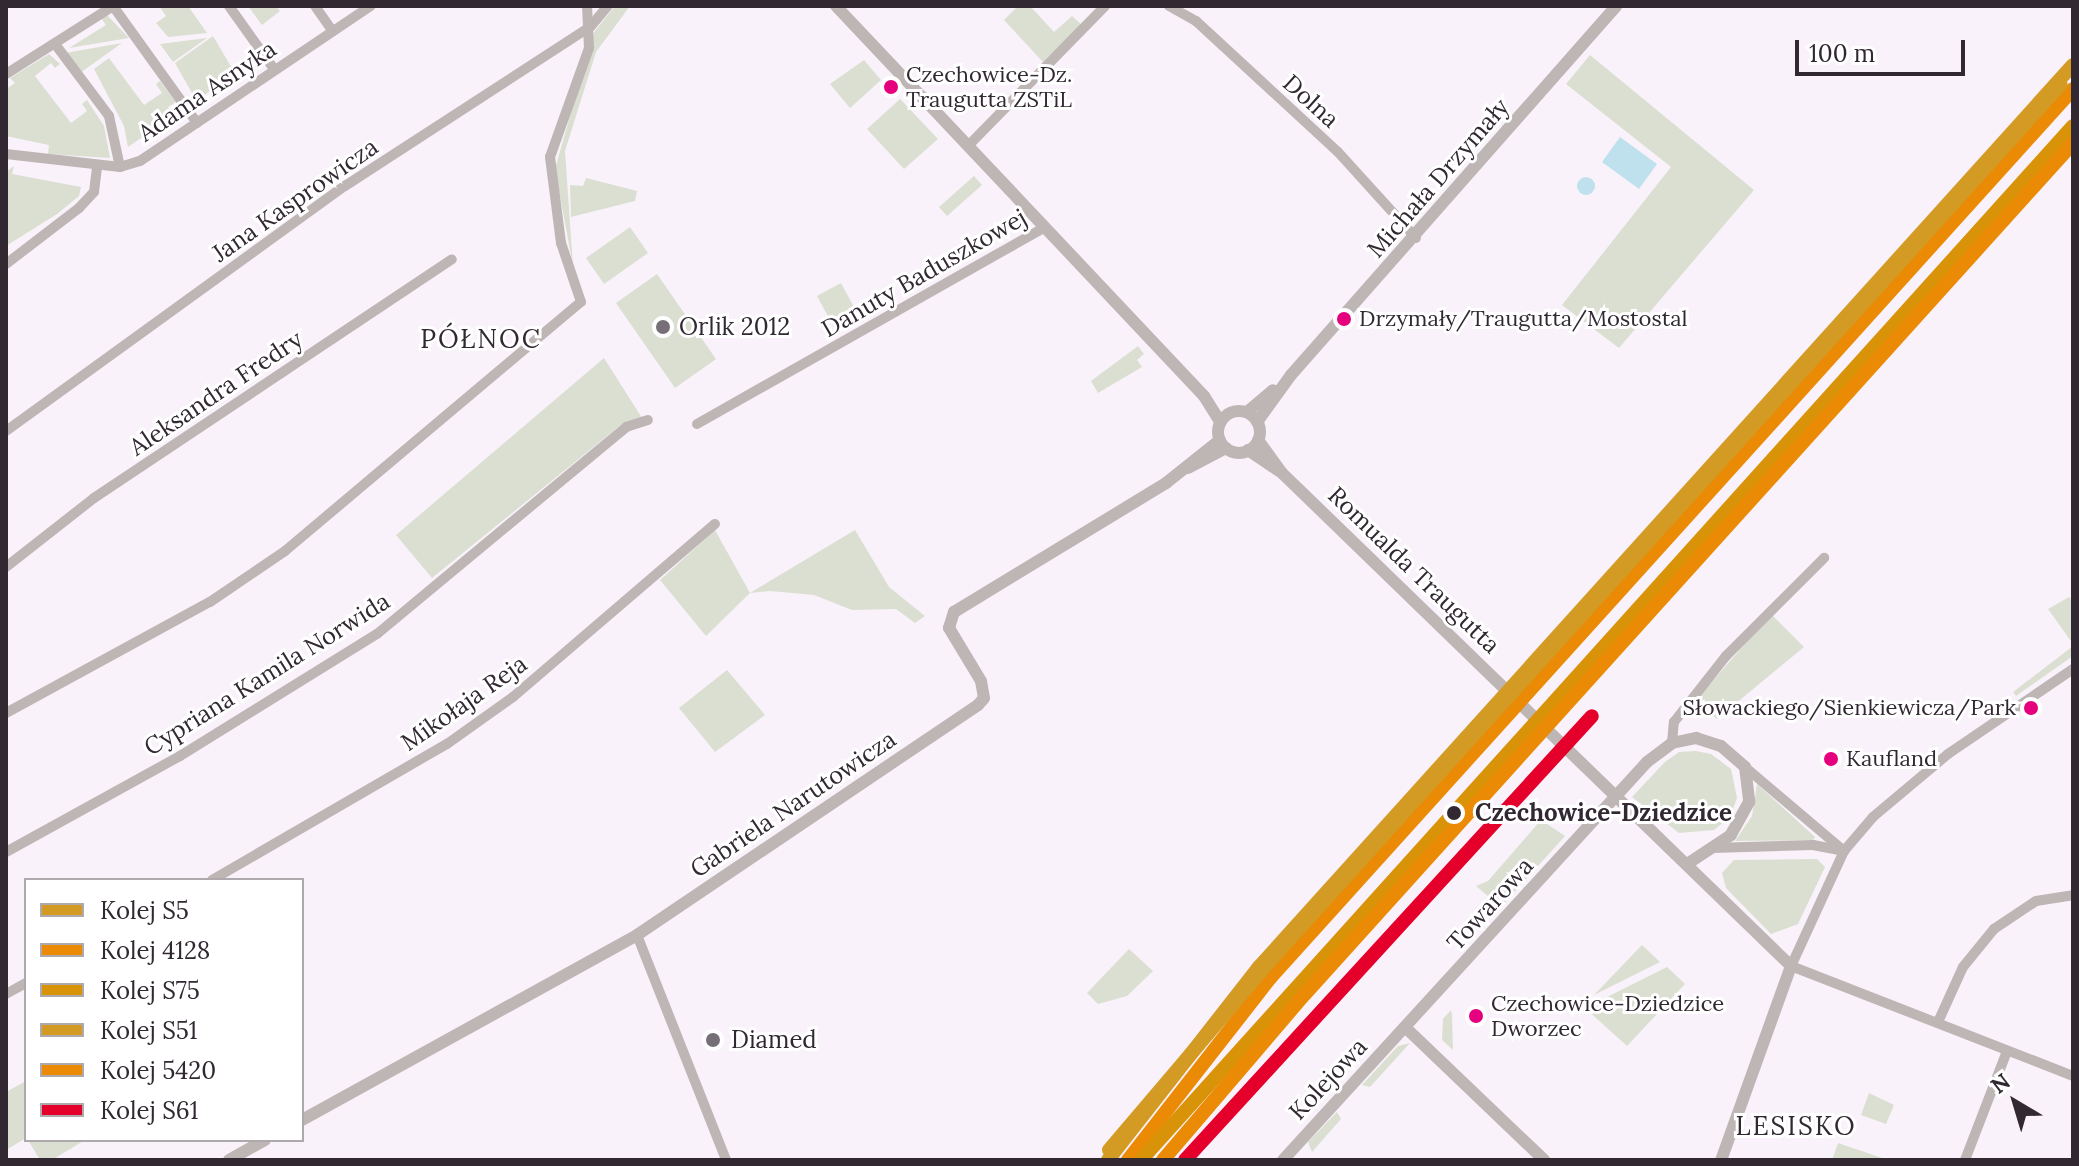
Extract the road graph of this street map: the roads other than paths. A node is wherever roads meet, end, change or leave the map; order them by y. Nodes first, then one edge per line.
1 (113, 6) edge
2 (229, 6) edge
3 (315, 6) edge
4 (371, 6) edge
5 (587, 6) edge
6 (608, 6) edge
7 (836, 6) edge
8 (1105, 6) edge
9 (1169, 6) edge
10 (1616, 6) edge
11 (591, 26) junction
12 (332, 30) junction
13 (55, 44) junction
14 (274, 69) junction
15 (6, 74) edge
16 (197, 123) junction
17 (968, 146) junction
18 (6, 154) edge
19 (97, 166) junction
20 (120, 167) junction
21 (1045, 227) junction
22 (1416, 238) junction
23 (452, 259) dead end
24 (6, 264) edge
25 (1291, 375) junction
26 (1204, 396) junction
27 (1231, 412) junction
28 (1247, 412) junction
29 (648, 420) dead end
30 (1220, 422) junction
31 (1257, 422) junction
32 (697, 424) dead end
33 (6, 431) edge
34 (1258, 440) junction
35 (1223, 444) junction
36 (1248, 450) junction
37 (1282, 473) junction
38 (715, 524) dead end
39 (1824, 558) dead end
40 (6, 567) edge
41 (2073, 669) edge
42 (6, 713) edge
43 (1672, 743) junction
44 (1745, 767) junction
45 (1712, 848) junction
46 (1844, 851) junction
47 (6, 852) edge
48 (1687, 864) junction
49 (215, 878) edge
50 (2073, 895) edge
51 (637, 935) junction
52 (1791, 966) junction
53 (24, 984) edge
54 (6, 994) edge
55 (1938, 1022) junction
56 (1406, 1028) junction
57 (2007, 1051) junction
58 (2073, 1076) edge
59 (304, 1119) edge
60 (261, 1142) edge
61 (229, 1160) edge
62 (726, 1160) edge
63 (1283, 1160) edge
64 (1544, 1160) edge
65 (1721, 1160) edge
66 (1965, 1160) edge

1 - 13 street
1 - 16 street
2 - 14 street
3 - 12 street
4 - 12 street, Adama Asnyka
5 - 11 street
6 - 11 street, Jana Kasprowicza
7 - 17 street
8 - 17 street
9 - 22 street, Dolna
10 - 22 street, Michała Drzymały
11 - 33 street, Jana Kasprowicza
11 - 42 street
12 - 14 street, Adama Asnyka
13 - 15 street
13 - 20 street
14 - 16 street, Adama Asnyka
16 - 20 street, Adama Asnyka
17 - 21 street
18 - 19 street, Adama Asnyka
19 - 20 street, Adama Asnyka
19 - 24 street
21 - 26 street
21 - 32 street, Danuty Baduszkowej
22 - 25 street, Michała Drzymały
23 - 40 street, Aleksandra Fredry
25 - 28 street
25 - 31 street
26 - 27 street
26 - 30 street
27 - 28 street
27 - 30 street
28 - 31 street
29 - 47 street, Cypriana Kamila Norwida
30 - 35 street
31 - 34 street
34 - 36 street
34 - 37 street
35 - 36 street
35 - 51 street, Gabriela Narutowicza
36 - 37 street
37 - 48 street, Romualda Traugutta
38 - 49 street, Mikołaja Reja
39 - 43 street
41 - 46 street
43 - 44 street
43 - 56 street, Towarowa
44 - 45 street
44 - 46 street
45 - 46 street
45 - 48 street
46 - 52 street
48 - 52 street, Romualda Traugutta
50 - 55 street
51 - 59 street, Gabriela Narutowicza
51 - 62 street
52 - 55 street
52 - 65 street
53 - 54 street
55 - 57 street
56 - 63 street, Kolejowa
56 - 64 street
57 - 58 street
57 - 66 street
60 - 61 street

